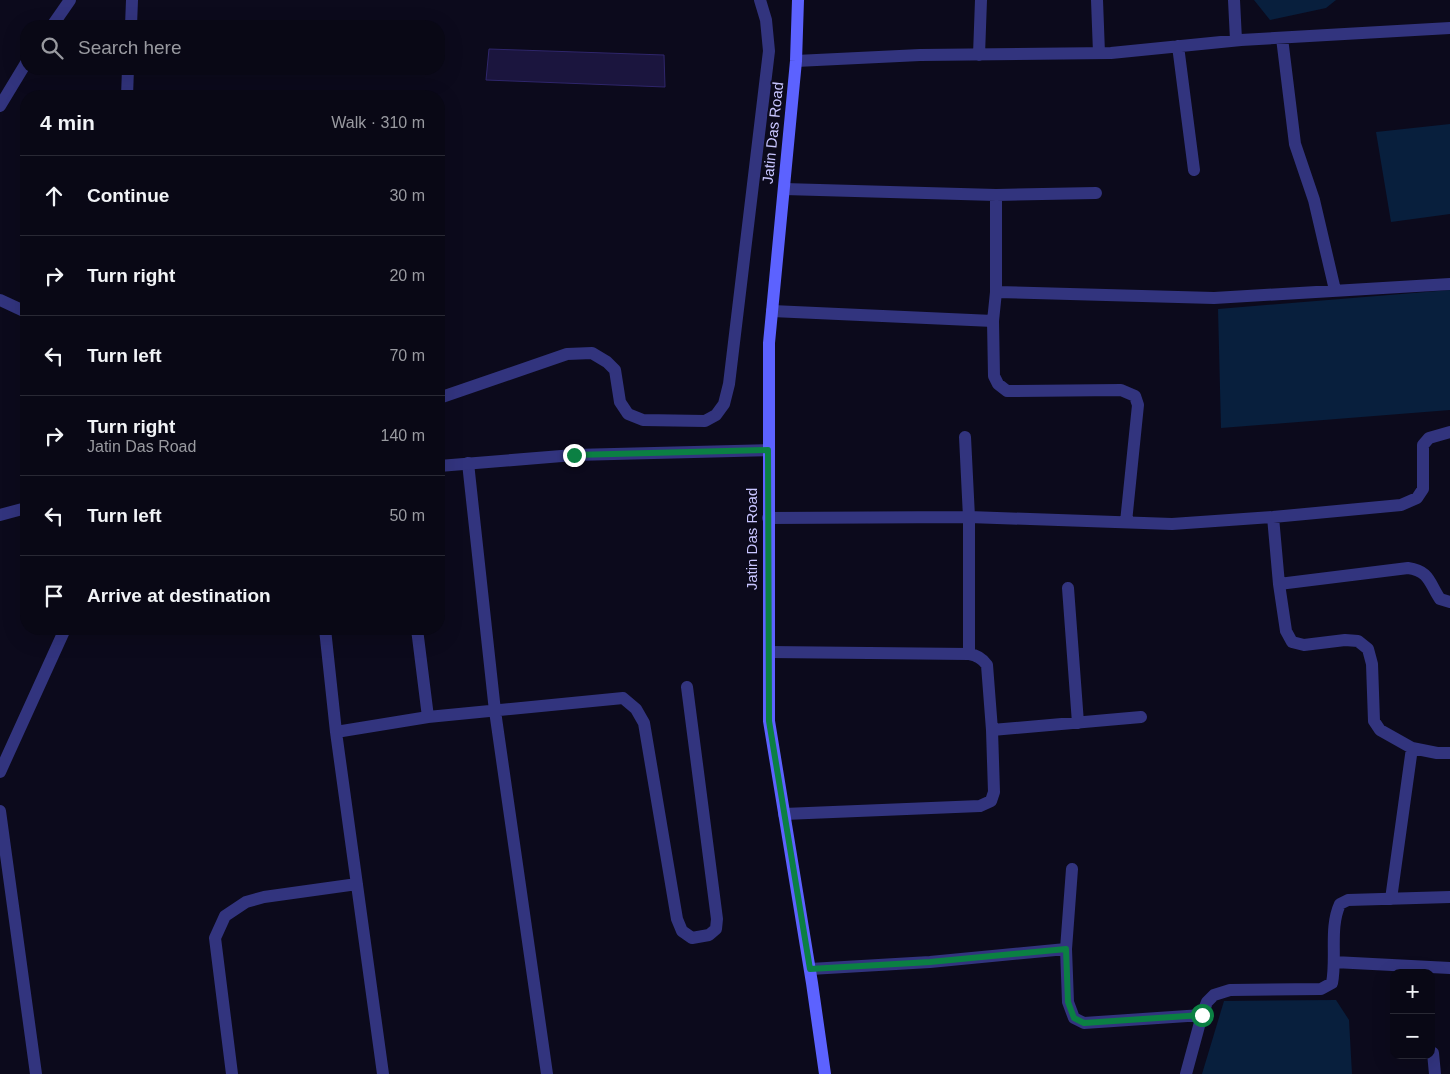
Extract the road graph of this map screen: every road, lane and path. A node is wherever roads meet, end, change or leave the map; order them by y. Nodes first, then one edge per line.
1 (70, 0) edge
2 (132, 0) edge
3 (760, 0) edge
4 (798, 0) edge
5 (981, 0) edge
6 (1097, 0) edge
7 (1234, 0) edge
8 (56, 20) edge
9 (131, 20) edge
10 (1450, 28) edge
11 (1282, 38) junction
12 (1236, 40) junction
13 (1178, 46) junction
14 (1099, 53) junction
15 (979, 54) junction
16 (796, 61) junction
17 (20, 73) edge
18 (128, 75) edge
19 (126, 90) edge
20 (0, 106) edge
21 (1194, 170) dead end
22 (784, 189) junction
23 (1096, 193) dead end
24 (996, 195) junction
25 (1450, 284) edge
26 (1335, 290) junction
27 (996, 292) junction
28 (0, 300) edge
29 (20, 309) edge
30 (772, 311) junction
31 (993, 321) junction
32 (445, 396) edge
33 (1450, 432) edge
34 (965, 437) dead end
35 (768, 450) junction
36 (468, 463) junction
37 (445, 465) edge
38 (20, 510) edge
39 (0, 515) edge
40 (969, 517) junction
41 (1273, 517) junction
42 (768, 518) junction
43 (1126, 522) junction
44 (1279, 584) junction
45 (1068, 588) dead end
46 (1450, 602) edge
47 (62, 635) edge
48 (326, 635) edge
49 (418, 635) edge
50 (769, 652) junction
51 (969, 654) junction
52 (687, 687) dead end
53 (495, 711) junction
54 (428, 717) junction
55 (1142, 717) dead end
56 (1078, 723) junction
57 (992, 730) junction
58 (336, 732) junction
59 (1412, 748) junction
60 (1450, 753) edge
61 (0, 772) edge
62 (0, 811) edge
63 (784, 814) junction
64 (1072, 870) dead end
65 (357, 884) junction
66 (1450, 897) edge
67 (1391, 899) junction
68 (1066, 949) junction
69 (1334, 962) junction
70 (1450, 968) edge
71 (810, 969) junction
72 (1202, 1015) junction
73 (1434, 1059) edge
74 (36, 1074) edge
75 (232, 1074) edge
76 (383, 1074) edge
77 (547, 1074) edge
78 (825, 1074) edge
79 (1186, 1074) edge
80 (1435, 1074) edge

1 - 8 street
2 - 9 street
3 - 32 street
4 - 16 street, Jatin Das Road
5 - 15 street
6 - 14 street
7 - 12 street
10 - 11 street
11 - 12 street
11 - 26 street
12 - 13 street
13 - 14 street
13 - 21 street
14 - 15 street
15 - 16 street
16 - 22 street, Jatin Das Road
17 - 20 street
18 - 19 street
22 - 24 street
22 - 30 street, Jatin Das Road
23 - 24 street
24 - 27 street
25 - 26 street
26 - 27 street
27 - 31 street
28 - 29 street
30 - 31 street
30 - 35 street, Jatin Das Road
31 - 43 street
33 - 41 street
34 - 40 street
35 - 36 street
35 - 42 street, Jatin Das Road
36 - 37 street
36 - 53 street
38 - 39 street
40 - 42 street
40 - 43 street
40 - 51 street
41 - 43 street
41 - 44 street
42 - 50 street, Jatin Das Road
44 - 46 street
44 - 59 street
45 - 56 street
47 - 61 street
48 - 58 street
49 - 54 street
50 - 51 street
50 - 63 street, Jatin Das Road
51 - 57 street
52 - 53 street
53 - 54 street
53 - 77 street
54 - 58 street
55 - 56 street
56 - 57 street
57 - 63 street
58 - 65 street
59 - 60 street
59 - 67 street
62 - 74 street
63 - 71 street, Jatin Das Road
64 - 68 street
65 - 75 street
65 - 76 street
66 - 67 street
67 - 69 street
68 - 71 street
68 - 72 street
69 - 70 street
69 - 72 street
71 - 78 street, Jatin Das Road
72 - 79 street
73 - 80 street

